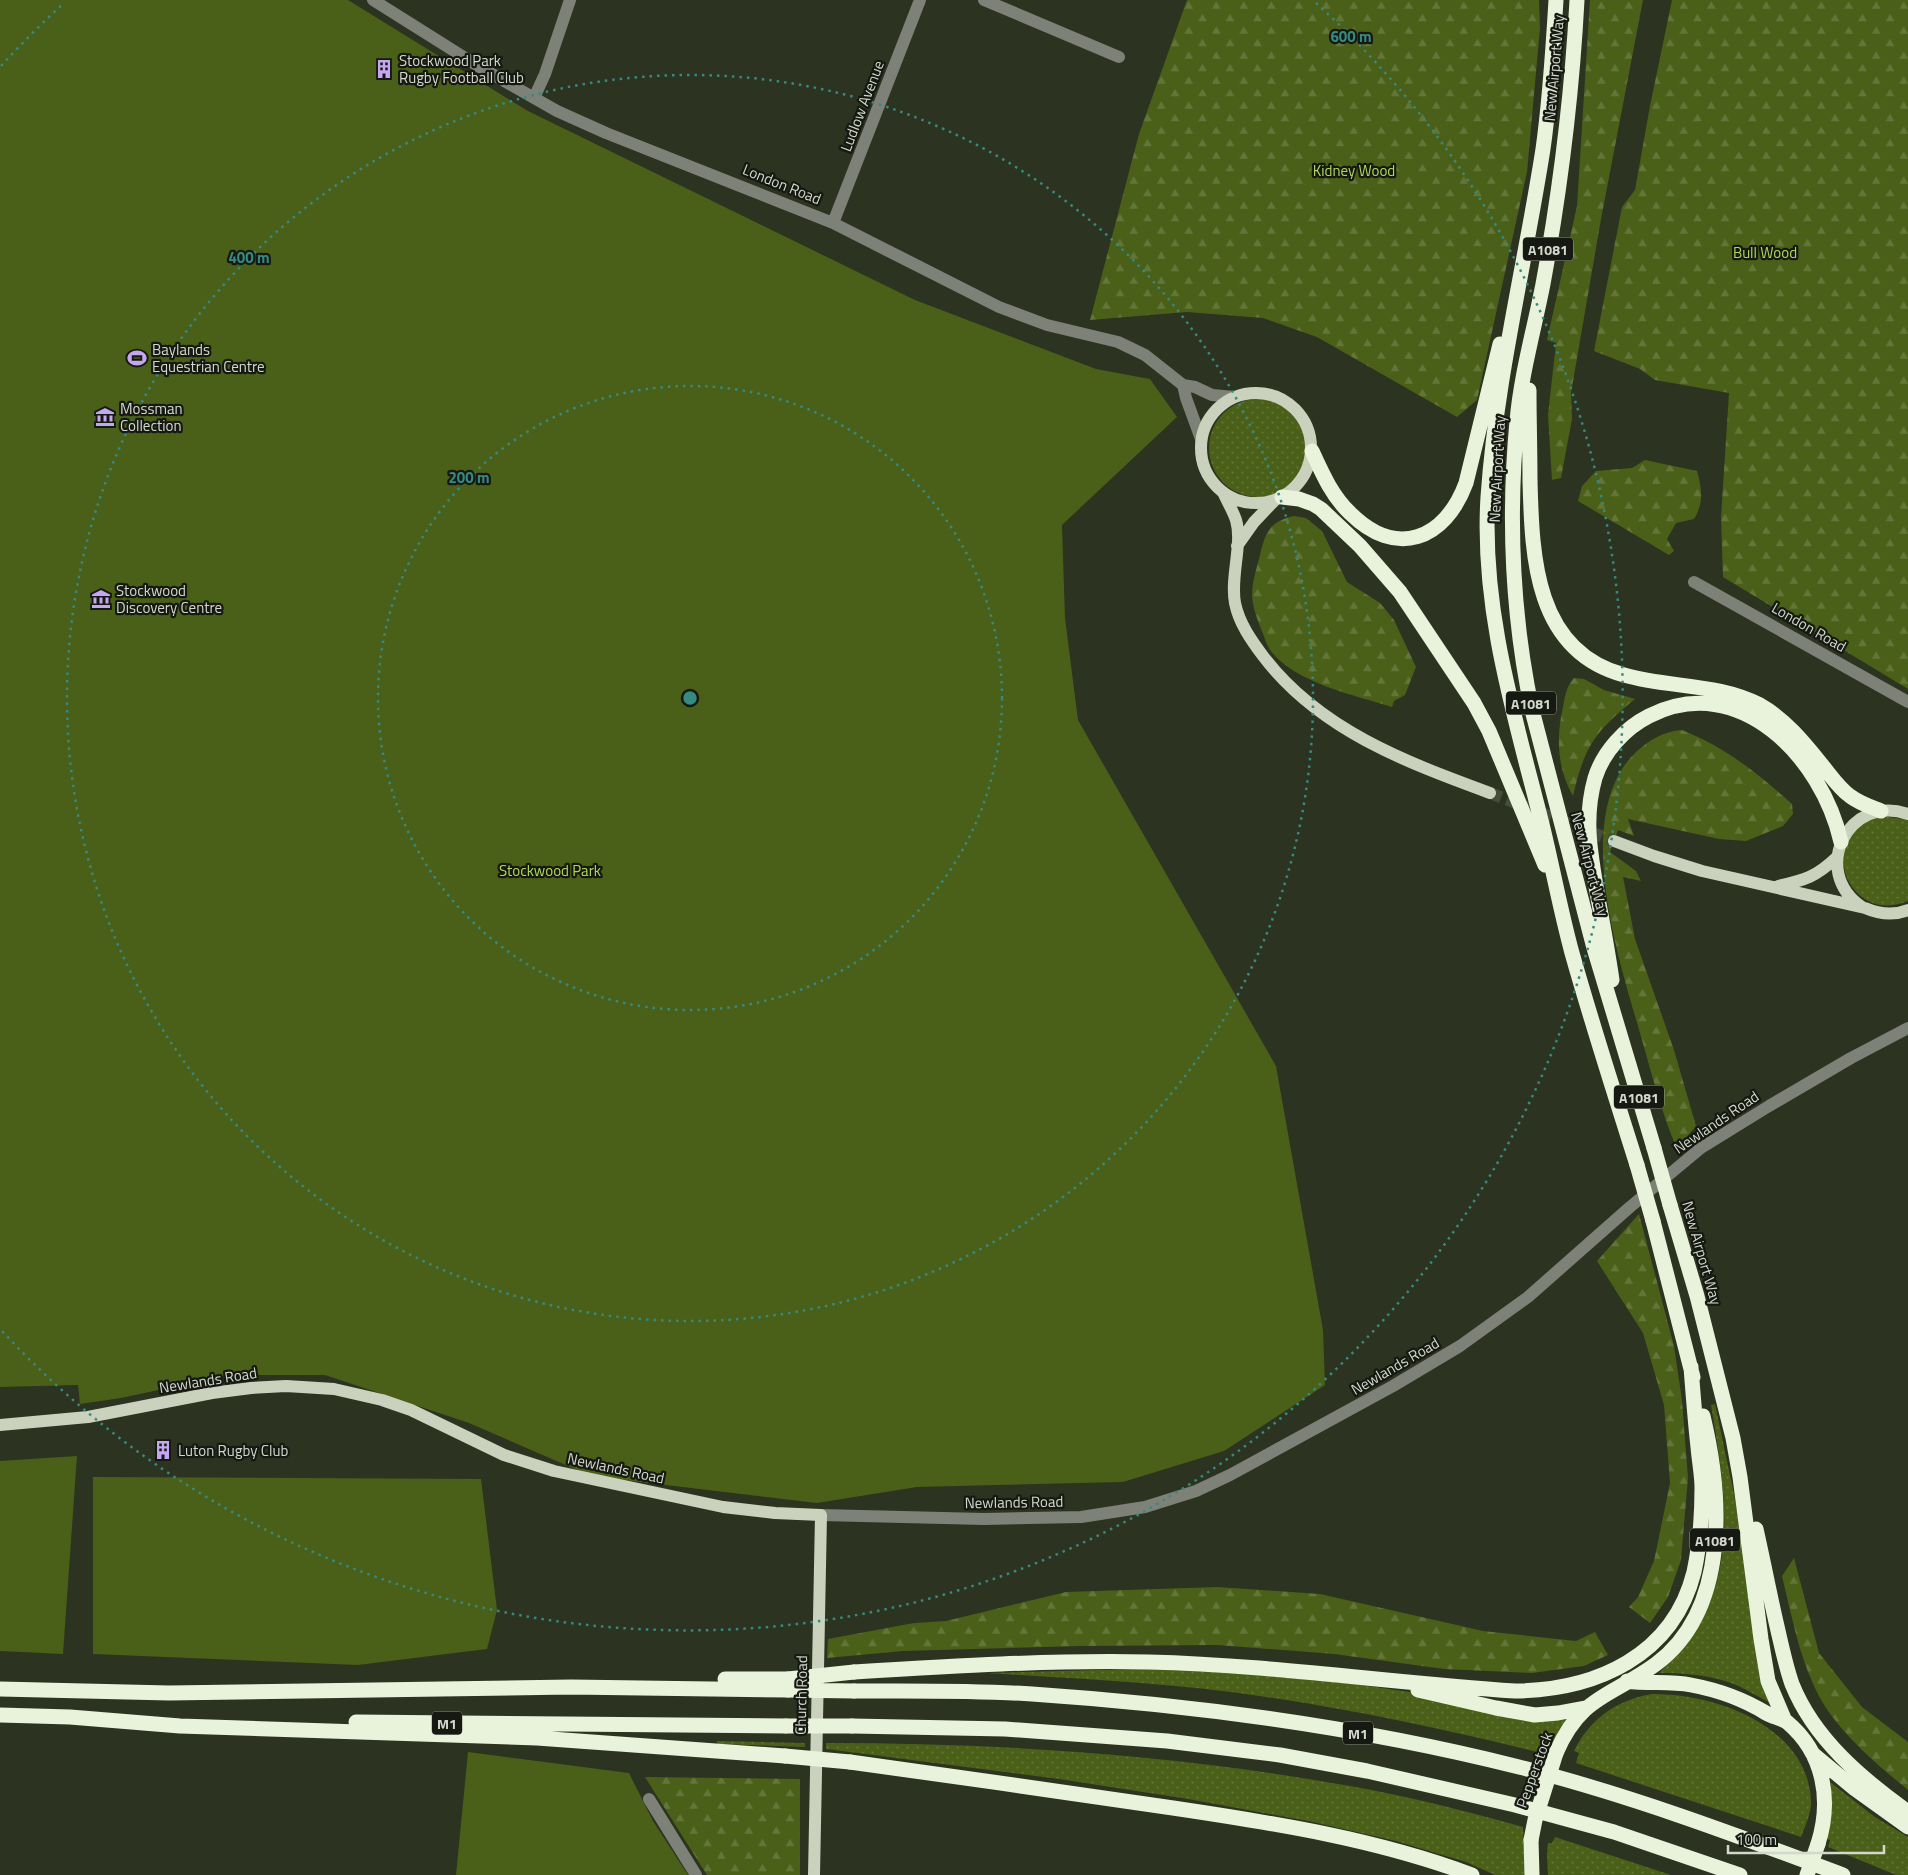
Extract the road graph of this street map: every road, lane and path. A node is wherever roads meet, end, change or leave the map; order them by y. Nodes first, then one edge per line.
1 (372, 0) edge
2 (570, 0) edge
3 (920, 0) edge
4 (984, 0) edge
5 (1556, 0) edge
6 (1577, 0) edge
7 (1119, 57) dead end
8 (534, 98) junction
9 (833, 223) junction
10 (1522, 271) junction
11 (1530, 351) junction
12 (1183, 385) junction
13 (1234, 397) junction
14 (1202, 439) junction
15 (1312, 451) junction
16 (1223, 492) junction
17 (1278, 499) junction
18 (1237, 546) junction
19 (1694, 582) dead end
20 (1908, 702) edge
21 (1490, 793) tunnel mouth
22 (1881, 811) junction
23 (1908, 814) edge
24 (1614, 841) tunnel mouth
25 (1841, 842) junction
26 (1837, 858) junction
27 (1775, 887) junction
28 (1559, 899) junction
29 (1864, 908) junction
30 (1908, 910) edge
31 (1908, 1028) edge
32 (1624, 1045) junction
33 (1690, 1367) junction
34 (0, 1425) edge
35 (1740, 1477) junction
36 (821, 1515) junction
37 (1358, 1677) junction
38 (1627, 1681) junction
39 (788, 1685) junction
40 (0, 1689) edge
41 (1585, 1708) junction
42 (0, 1715) edge
43 (107, 1719) junction
44 (1785, 1721) junction
45 (1812, 1753) junction
46 (649, 1799) dead end
47 (1908, 1812) edge
48 (1908, 1827) edge
49 (696, 1875) edge
50 (814, 1875) edge
51 (1472, 1875) edge
52 (1532, 1875) edge
53 (1740, 1875) edge
54 (1807, 1875) edge
55 (1843, 1875) edge

1 - 8 street, London Road
2 - 8 street
3 - 9 street, Ludlow Avenue
4 - 7 street
5 - 10 highway, New Airport Way / A1081
6 - 11 highway, New Airport Way / A1081
8 - 9 street, London Road
9 - 12 street, London Road
10 - 15 highway, A1081
10 - 28 highway, New Airport Way / A1081
11 - 22 highway, A1081
11 - 32 highway, New Airport Way / A1081
12 - 13 street, London Road
12 - 14 street
13 - 14 main road
13 - 15 main road
14 - 16 main road
15 - 17 main road
16 - 17 main road
16 - 18 main road
17 - 18 main road
17 - 28 highway, A1081
18 - 21 main road
19 - 20 street, London Road
22 - 23 main road
22 - 25 main road
24 - 27 main road
25 - 26 main road
25 - 32 highway, A1081
26 - 27 main road
26 - 29 main road
27 - 29 main road
28 - 33 highway, New Airport Way / A1081, bridge
29 - 30 main road
31 - 36 street, Newlands Road
32 - 35 highway, New Airport Way / A1081, bridge
33 - 37 highway
33 - 38 highway, New Airport Way / A1081
34 - 36 main road, Newlands Road
35 - 44 highway, New Airport Way / A1081
35 - 47 highway
36 - 50 main road, Church Road
37 - 39 highway, bridge
37 - 41 highway
38 - 41 highway, Pepperstock
38 - 44 highway
39 - 40 highway, M1
39 - 55 highway, M1, bridge
41 - 52 highway, Pepperstock, bridge
42 - 43 highway, M1
43 - 51 highway, bridge
43 - 53 highway, M1, bridge
44 - 45 highway
45 - 48 highway
45 - 54 highway, bridge
46 - 49 street

